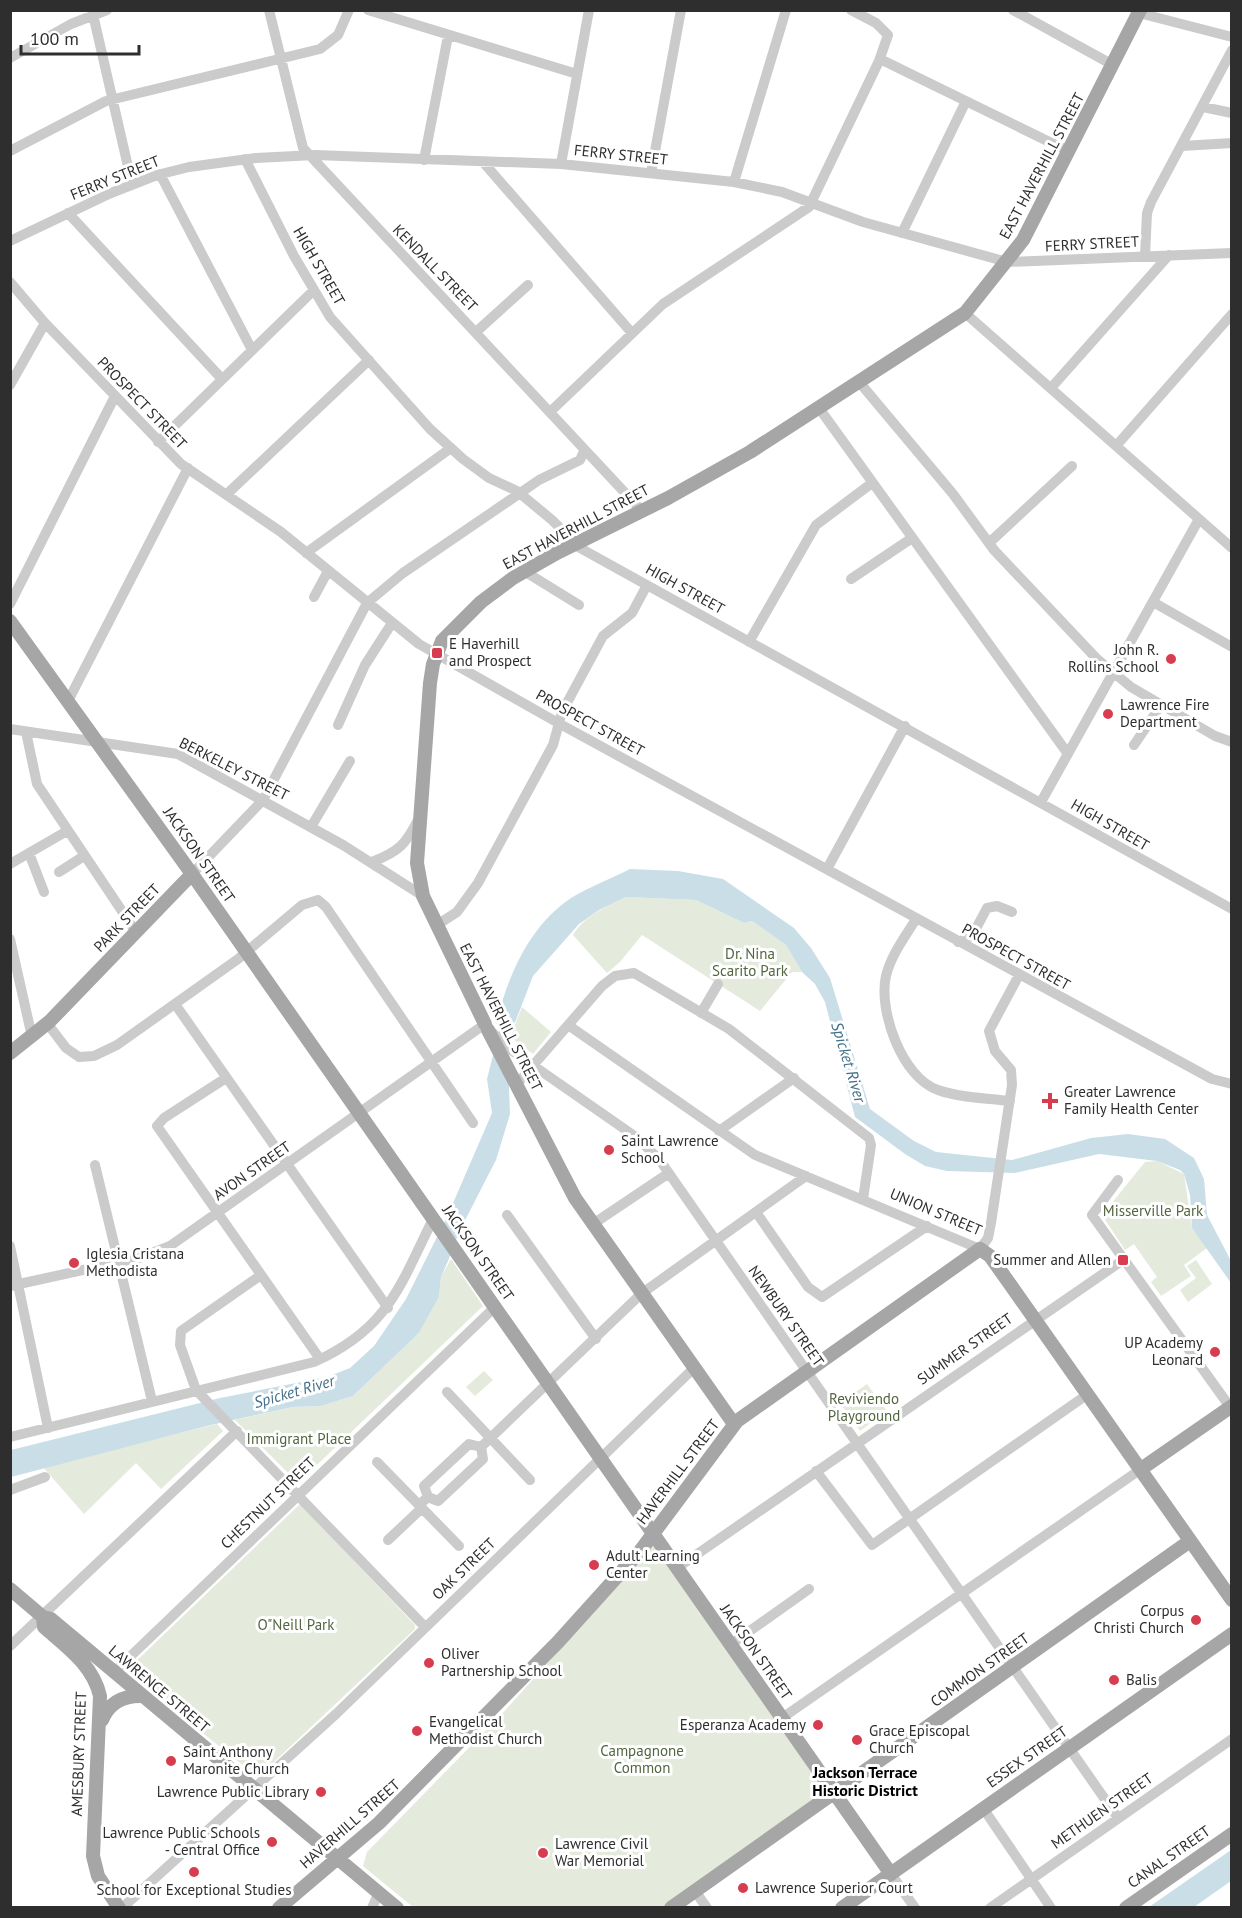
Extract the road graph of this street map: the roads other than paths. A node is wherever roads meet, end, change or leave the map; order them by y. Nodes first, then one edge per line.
1 (107, 10) edge
2 (268, 10) edge
3 (349, 10) edge
4 (369, 10) edge
5 (589, 10) edge
6 (681, 10) edge
7 (786, 10) edge
8 (851, 10) edge
9 (1013, 10) edge
10 (93, 12) edge
11 (1140, 12) edge
12 (448, 36) junction
13 (1232, 37) edge
14 (1232, 50) edge
15 (10, 58) edge
16 (279, 59) junction
17 (880, 59) junction
18 (1113, 65) junction
19 (577, 74) junction
20 (112, 99) junction
21 (966, 101) junction
22 (1203, 107) junction
23 (1232, 113) edge
24 (1232, 143) edge
25 (1182, 146) junction
26 (10, 151) edge
27 (1070, 153) junction
28 (309, 155) junction
29 (245, 159) junction
30 (424, 160) junction
31 (483, 162) junction
32 (561, 164) junction
33 (651, 173) junction
34 (160, 174) junction
35 (734, 182) junction
36 (132, 184) junction
37 (812, 202) junction
38 (68, 213) junction
39 (902, 233) junction
40 (10, 241) edge
41 (1232, 253) edge
42 (1169, 255) junction
43 (1145, 256) junction
44 (1007, 262) junction
45 (10, 282) edge
46 (528, 285) dead end
47 (313, 291) junction
48 (965, 313) junction
49 (1232, 314) edge
50 (45, 323) junction
51 (476, 332) junction
52 (631, 332) junction
53 (252, 350) junction
54 (369, 360) junction
55 (222, 379) junction
56 (860, 383) junction
57 (10, 385) edge
58 (1051, 388) junction
59 (115, 396) junction
60 (819, 408) junction
61 (550, 411) junction
62 (158, 442) junction
63 (1116, 446) junction
64 (451, 448) junction
65 (584, 452) junction
66 (1072, 466) dead end
67 (188, 468) junction
68 (872, 483) junction
69 (519, 493) junction
70 (227, 494) junction
71 (642, 511) junction
72 (1199, 519) junction
73 (912, 538) junction
74 (989, 543) junction
75 (575, 544) junction
76 (1232, 548) edge
77 (306, 553) junction
78 (328, 571) junction
79 (524, 571) junction
80 (852, 579) dead end
81 (647, 585) junction
82 (314, 597) dead end
83 (1153, 602) junction
84 (367, 603) junction
85 (10, 604) edge
86 (579, 605) dead end
87 (10, 621) edge
88 (392, 623) junction
89 (749, 642) junction
90 (1232, 648) edge
91 (435, 655) junction
92 (1113, 674) junction
93 (68, 701) junction
94 (1161, 705) junction
95 (560, 724) junction
96 (338, 725) dead end
97 (904, 726) junction
98 (10, 729) edge
99 (26, 732) junction
100 (1232, 742) edge
101 (99, 744) junction
102 (1134, 745) dead end
103 (1068, 754) junction
104 (350, 761) dead end
105 (264, 800) junction
106 (1041, 802) junction
107 (419, 817) junction
108 (310, 827) junction
109 (67, 831) junction
110 (29, 853) junction
111 (84, 856) junction
112 (372, 862) junction
113 (10, 864) edge
114 (826, 869) junction
115 (59, 872) dead end
116 (192, 874) junction
117 (44, 892) dead end
118 (423, 896) junction
119 (1232, 909) edge
120 (1012, 912) dead end
121 (915, 919) junction
122 (437, 925) junction
123 (136, 932) junction
124 (10, 939) edge
125 (958, 942) junction
126 (247, 952) junction
127 (1019, 975) junction
128 (718, 984) dead end
129 (175, 1004) junction
130 (701, 1012) junction
131 (47, 1023) junction
132 (568, 1025) junction
133 (488, 1028) junction
134 (32, 1037) junction
135 (10, 1053) edge
136 (431, 1062) junction
137 (531, 1063) junction
138 (226, 1078) junction
139 (794, 1078) junction
140 (515, 1082) junction
141 (1232, 1084) edge
142 (1010, 1101) junction
143 (360, 1113) junction
144 (473, 1123) dead end
145 (719, 1131) junction
146 (95, 1165) dead end
147 (286, 1166) junction
148 (669, 1173) junction
149 (806, 1176) junction
150 (1118, 1180) dead end
151 (863, 1199) junction
152 (756, 1212) junction
153 (218, 1214) junction
154 (507, 1215) dead end
155 (435, 1221) junction
156 (593, 1224) junction
157 (927, 1226) junction
158 (716, 1241) junction
159 (10, 1246) edge
160 (980, 1249) junction
161 (1123, 1260) junction
162 (120, 1262) junction
163 (261, 1275) junction
164 (14, 1285) edge
165 (641, 1294) junction
166 (496, 1306) junction
167 (388, 1308) junction
168 (1035, 1319) junction
169 (596, 1339) junction
170 (321, 1359) junction
171 (694, 1368) junction
172 (806, 1370) junction
173 (550, 1384) junction
174 (196, 1390) junction
175 (447, 1392) dead end
176 (1088, 1394) junction
177 (152, 1401) junction
178 (1231, 1406) edge
179 (734, 1424) junction
180 (48, 1428) junction
181 (233, 1428) junction
182 (10, 1437) edge
183 (490, 1438) junction
184 (857, 1443) junction
185 (481, 1447) junction
186 (602, 1458) junction
187 (377, 1462) dead end
188 (1141, 1469) junction
189 (816, 1472) junction
190 (45, 1477) dead end
191 (530, 1480) dead end
192 (10, 1490) edge
193 (298, 1495) junction
194 (428, 1497) junction
195 (420, 1507) junction
196 (910, 1518) junction
197 (653, 1533) junction
198 (388, 1540) dead end
199 (1190, 1541) junction
200 (459, 1546) dead end
201 (677, 1568) junction
202 (10, 1589) edge
203 (809, 1589) dead end
204 (962, 1593) junction
205 (1232, 1600) edge
206 (43, 1617) junction
207 (425, 1627) junction
208 (1232, 1634) edge
209 (730, 1645) junction
210 (10, 1646) edge
211 (1013, 1666) junction
212 (113, 1673) junction
213 (140, 1696) junction
214 (782, 1718) junction
215 (100, 1725) junction
216 (1232, 1739) edge
217 (1069, 1748) junction
218 (251, 1788) junction
219 (834, 1793) junction
220 (983, 1809) junction
221 (1118, 1818) junction
222 (1232, 1834) edge
223 (337, 1859) junction
224 (891, 1874) junction
225 (1032, 1878) junction
226 (695, 1890) junction
227 (379, 1893) junction
228 (120, 1908) edge
229 (279, 1908) edge
230 (372, 1908) edge
231 (397, 1908) edge
232 (671, 1908) edge
233 (707, 1908) edge
234 (842, 1908) edge
235 (915, 1908) edge
236 (990, 1908) edge
237 (1051, 1908) edge
238 (1126, 1908) edge

1 - 10 street
2 - 16 street, KENDALL STREET
3 - 16 street
4 - 12 street
5 - 19 street
6 - 33 street
7 - 35 street
8 - 17 street
9 - 18 street
10 - 15 street
10 - 20 street
11 - 13 street
11 - 18 main road, EAST HAVERHILL STREET
12 - 19 street
12 - 30 street
14 - 22 street
16 - 20 street
16 - 28 street, KENDALL STREET
17 - 21 street
17 - 37 street
18 - 27 main road, EAST HAVERHILL STREET
19 - 32 street
20 - 26 street
20 - 36 street
21 - 27 street
21 - 39 street
22 - 23 street
22 - 25 street
24 - 25 street
25 - 43 street
27 - 44 main road, EAST HAVERHILL STREET
28 - 29 street, FERRY STREET
28 - 30 street, FERRY STREET
28 - 51 street, KENDALL STREET
29 - 34 street, FERRY STREET
29 - 47 street, HIGH STREET
30 - 31 street, FERRY STREET
31 - 32 street, FERRY STREET
31 - 52 street
32 - 33 street, FERRY STREET
33 - 35 street, FERRY STREET
34 - 36 street, FERRY STREET
34 - 53 street
35 - 37 street, FERRY STREET
36 - 38 street, FERRY STREET
37 - 39 street, FERRY STREET
37 - 52 street
38 - 40 street, FERRY STREET
38 - 55 street
39 - 44 street, FERRY STREET
41 - 42 street, FERRY STREET
42 - 43 street, FERRY STREET
42 - 58 street
43 - 44 street, FERRY STREET
44 - 48 main road, EAST HAVERHILL STREET
45 - 50 street, PROSPECT STREET
46 - 51 street
47 - 53 street
47 - 54 street, HIGH STREET
48 - 56 main road, EAST HAVERHILL STREET
48 - 58 street
49 - 63 street
50 - 57 street
50 - 59 street, PROSPECT STREET
51 - 61 street, KENDALL STREET
52 - 61 street
53 - 55 street
54 - 64 street, HIGH STREET
54 - 70 street
55 - 62 street
56 - 60 main road, EAST HAVERHILL STREET
56 - 74 street
58 - 63 street
59 - 62 street, PROSPECT STREET
59 - 85 street
60 - 68 street
60 - 71 main road, EAST HAVERHILL STREET
61 - 65 street, KENDALL STREET
62 - 67 street, PROSPECT STREET
63 - 72 street
64 - 69 street, HIGH STREET
64 - 77 street
65 - 69 street
65 - 71 street, KENDALL STREET
66 - 74 street
67 - 70 street, PROSPECT STREET
67 - 93 street
68 - 73 street
68 - 89 street
69 - 75 street, HIGH STREET
69 - 84 street
70 - 77 street, PROSPECT STREET
71 - 75 main road, EAST HAVERHILL STREET
72 - 76 street
72 - 83 street
73 - 80 street
73 - 103 street
74 - 92 street
75 - 79 main road, EAST HAVERHILL STREET
75 - 81 street, HIGH STREET
77 - 78 street, PROSPECT STREET
78 - 82 street
78 - 84 street, PROSPECT STREET
79 - 86 street
79 - 91 main road, EAST HAVERHILL STREET
81 - 89 street, HIGH STREET
81 - 95 street
83 - 90 street
83 - 92 street
84 - 88 street, PROSPECT STREET
84 - 105 street, PARK STREET
87 - 93 main road, JACKSON STREET
88 - 91 street, PROSPECT STREET
88 - 96 street
89 - 97 street, HIGH STREET
91 - 95 street, PROSPECT STREET
91 - 107 main road, EAST HAVERHILL STREET
92 - 94 street
92 - 103 street
93 - 101 main road, JACKSON STREET
94 - 100 street
94 - 102 street
95 - 114 street, PROSPECT STREET
95 - 122 street
97 - 106 street, HIGH STREET
97 - 114 street
98 - 99 street, BERKELEY STREET
99 - 101 street, BERKELEY STREET
99 - 109 street
101 - 105 street, BERKELEY STREET
101 - 116 main road, JACKSON STREET
103 - 106 street
104 - 108 street
105 - 108 street, BERKELEY STREET
105 - 116 street, PARK STREET
106 - 119 street, HIGH STREET
107 - 112 street
107 - 118 main road, EAST HAVERHILL STREET
108 - 112 street, BERKELEY STREET
109 - 110 street
109 - 111 street
110 - 113 street
110 - 117 street
111 - 115 street
111 - 123 street
112 - 118 street, BERKELEY STREET
114 - 121 street, PROSPECT STREET
116 - 123 main road, PARK STREET
116 - 126 main road, JACKSON STREET
118 - 122 main road, EAST HAVERHILL STREET
120 - 125 street
121 - 125 street, PROSPECT STREET
121 - 142 street
122 - 133 main road, EAST HAVERHILL STREET
123 - 131 main road, PARK STREET
124 - 134 street
125 - 127 street, PROSPECT STREET
126 - 129 street
126 - 136 street
126 - 143 main road, JACKSON STREET
127 - 141 street, PROSPECT STREET
127 - 142 street
128 - 130 street
129 - 131 street
129 - 138 street
130 - 132 street
130 - 139 street
131 - 134 main road, PARK STREET
132 - 137 street
132 - 145 street, UNION STREET
133 - 136 street, AVON STREET
133 - 137 street, NEWBURY STREET
133 - 140 main road, EAST HAVERHILL STREET
134 - 135 main road, PARK STREET
136 - 143 street, AVON STREET
136 - 144 street
137 - 140 street
137 - 148 street, NEWBURY STREET
138 - 147 street
138 - 153 street
139 - 145 street
139 - 151 street
140 - 156 main road, EAST HAVERHILL STREET
142 - 160 street
143 - 147 street, AVON STREET
143 - 155 main road, JACKSON STREET
145 - 149 street, UNION STREET
146 - 162 street
147 - 153 street, AVON STREET
147 - 167 street
148 - 156 street
148 - 158 street, NEWBURY STREET
149 - 151 street, UNION STREET
149 - 152 street
150 - 161 street
151 - 157 street, UNION STREET
152 - 157 street
152 - 158 street
153 - 162 street, AVON STREET
153 - 163 street
154 - 169 street
155 - 166 main road, JACKSON STREET
155 - 167 street
156 - 165 main road, EAST HAVERHILL STREET
157 - 160 street, UNION STREET
158 - 165 street
158 - 172 street, NEWBURY STREET
159 - 164 street
160 - 168 main road, UNION STREET
160 - 172 main road, HAVERHILL STREET
161 - 168 street, SUMMER STREET
161 - 178 street
162 - 164 street, AVON STREET
162 - 177 street
163 - 170 street
163 - 174 street
164 - 180 street
165 - 169 street
165 - 171 main road, EAST HAVERHILL STREET
166 - 173 main road, JACKSON STREET
166 - 193 street, CHESTNUT STREET
167 - 170 street
168 - 176 main road, UNION STREET
168 - 184 street, SUMMER STREET
169 - 173 street
170 - 174 street
171 - 179 main road, EAST HAVERHILL STREET
171 - 186 street, OAK STREET
172 - 179 main road, HAVERHILL STREET
172 - 184 street, NEWBURY STREET
173 - 183 street
173 - 186 main road, JACKSON STREET
174 - 177 street
174 - 181 street
175 - 183 street
176 - 188 main road, UNION STREET
176 - 196 street
177 - 180 street
178 - 188 main road
179 - 197 main road, HAVERHILL STREET
180 - 182 street
181 - 193 street
181 - 206 street
183 - 185 street
183 - 191 street
184 - 189 street, SUMMER STREET
184 - 196 street, NEWBURY STREET
185 - 194 street
185 - 194 street
186 - 197 main road, JACKSON STREET
186 - 207 street, OAK STREET
187 - 195 street
188 - 199 main road, UNION STREET
188 - 204 street
189 - 196 street
189 - 201 street, SUMMER STREET
190 - 192 street
193 - 207 street
193 - 212 street, CHESTNUT STREET
194 - 195 street
195 - 198 street
195 - 200 street
196 - 204 street, NEWBURY STREET
197 - 201 main road, JACKSON STREET
197 - 223 main road, HAVERHILL STREET
199 - 205 main road, UNION STREET
199 - 211 main road, COMMON STREET
201 - 209 main road, JACKSON STREET
202 - 206 main road, LAWRENCE STREET
203 - 209 street
204 - 211 street, NEWBURY STREET
204 - 214 street
206 - 210 street
206 - 212 main road, LAWRENCE STREET
206 - 215 main road, AMESBURY STREET
207 - 218 street, OAK STREET
208 - 217 main road, ESSEX STREET
209 - 214 main road, JACKSON STREET
211 - 217 street, NEWBURY STREET
211 - 219 main road, COMMON STREET
212 - 213 main road, LAWRENCE STREET
213 - 215 main road
213 - 218 main road, LAWRENCE STREET
214 - 219 main road, JACKSON STREET
215 - 228 main road, AMESBURY STREET
216 - 221 street, METHUEN STREET
217 - 220 main road, ESSEX STREET
217 - 221 street, NEWBURY STREET
218 - 223 main road, LAWRENCE STREET
218 - 228 street, OAK STREET
219 - 224 main road, JACKSON STREET
219 - 226 main road, COMMON STREET
220 - 224 main road, ESSEX STREET
220 - 225 street
221 - 225 street, METHUEN STREET
222 - 238 main road, CANAL STREET
223 - 227 main road, LAWRENCE STREET
223 - 229 main road, HAVERHILL STREET
224 - 234 main road, ESSEX STREET
224 - 235 street, JACKSON STREET
225 - 236 street, METHUEN STREET
225 - 237 street
226 - 232 main road, COMMON STREET
226 - 233 street
227 - 230 street
227 - 231 main road, LAWRENCE STREET

